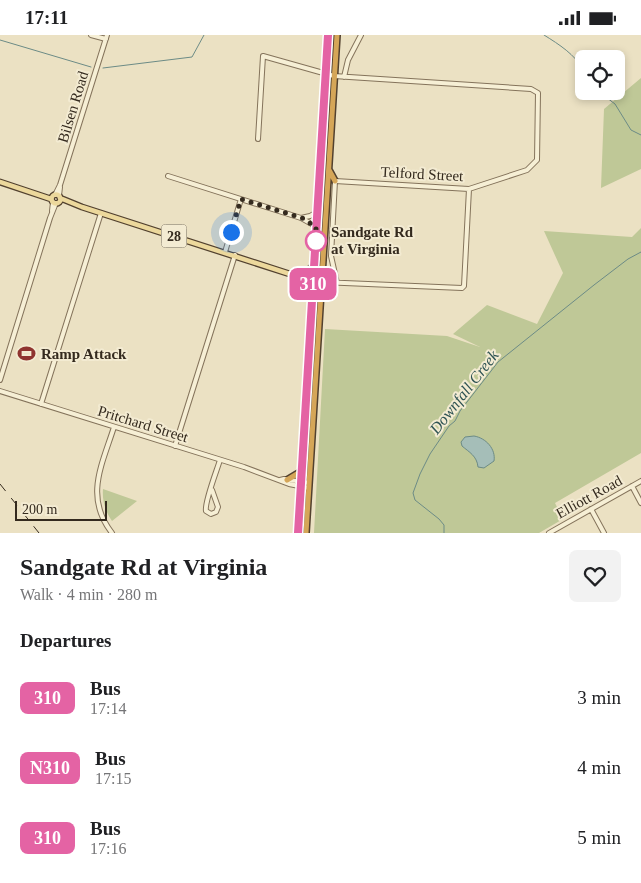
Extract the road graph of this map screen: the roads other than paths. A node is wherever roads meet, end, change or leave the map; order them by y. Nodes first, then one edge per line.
1 (91, 35) edge
2 (328, 35) edge
3 (337, 35) edge
4 (361, 35) edge
5 (107, 37) edge
6 (357, 37) edge
7 (325, 75) junction
8 (334, 76) junction
9 (344, 77) junction
10 (258, 139) dead end
11 (328, 170) junction
12 (168, 176) dead end
13 (335, 181) junction
14 (0, 182) edge
15 (469, 189) junction
16 (56, 199) junction
17 (241, 199) junction
18 (317, 211) junction
19 (101, 213) junction
20 (302, 218) junction
21 (316, 227) junction
22 (224, 252) junction
23 (234, 255) junction
24 (314, 265) junction
25 (296, 276) junction
26 (313, 281) junction
27 (321, 282) junction
28 (336, 283) junction
29 (320, 294) junction
30 (0, 380) edge
31 (0, 391) edge
32 (41, 404) junction
33 (114, 427) junction
34 (175, 446) junction
35 (220, 460) junction
36 (302, 471) junction
37 (280, 480) junction
38 (287, 480) junction
39 (641, 481) edge
40 (301, 485) junction
41 (309, 485) junction
42 (632, 486) junction
43 (212, 490) junction
44 (641, 503) edge
45 (591, 509) junction
46 (112, 533) edge
47 (298, 533) edge
48 (306, 533) edge
49 (549, 533) edge
50 (604, 533) edge

1 - 5 street
2 - 7 highway
3 - 8 highway
4 - 6 street
5 - 16 street, Bilsen Road
6 - 9 street
7 - 8 street
7 - 10 street
7 - 18 highway
8 - 9 street
8 - 11 highway
9 - 15 street, Telford Street
11 - 13 highway
11 - 27 highway
12 - 17 street
13 - 15 street, Telford Street
13 - 28 street
14 - 16 main road, 28
15 - 28 street
16 - 19 main road, 28
16 - 30 street, Bilsen Road
17 - 20 street
17 - 22 street
18 - 20 street
18 - 21 highway
19 - 22 main road, 28
19 - 32 street
20 - 21 street
21 - 24 highway
22 - 23 main road, 28
23 - 25 main road, 28
23 - 34 street
24 - 25 highway
24 - 26 highway
25 - 26 main road, 28
26 - 27 main road, 28
26 - 36 highway
27 - 28 street
27 - 29 highway
28 - 29 highway
29 - 41 highway
31 - 32 street, Pritchard Street
32 - 33 street, Pritchard Street
33 - 34 street, Pritchard Street
33 - 46 street
34 - 35 street, Pritchard Street
35 - 37 street, Pritchard Street
35 - 43 street
36 - 38 highway
36 - 40 highway
37 - 38 street, Pritchard Street
37 - 40 street, Pritchard Street
38 - 40 street, Pritchard Street
39 - 42 street, Elliott Road
40 - 41 street, Pritchard Street
40 - 47 highway
41 - 48 highway
42 - 44 street
42 - 45 street, Elliott Road
43 - 43 street
45 - 49 street, Elliott Road
45 - 50 street

